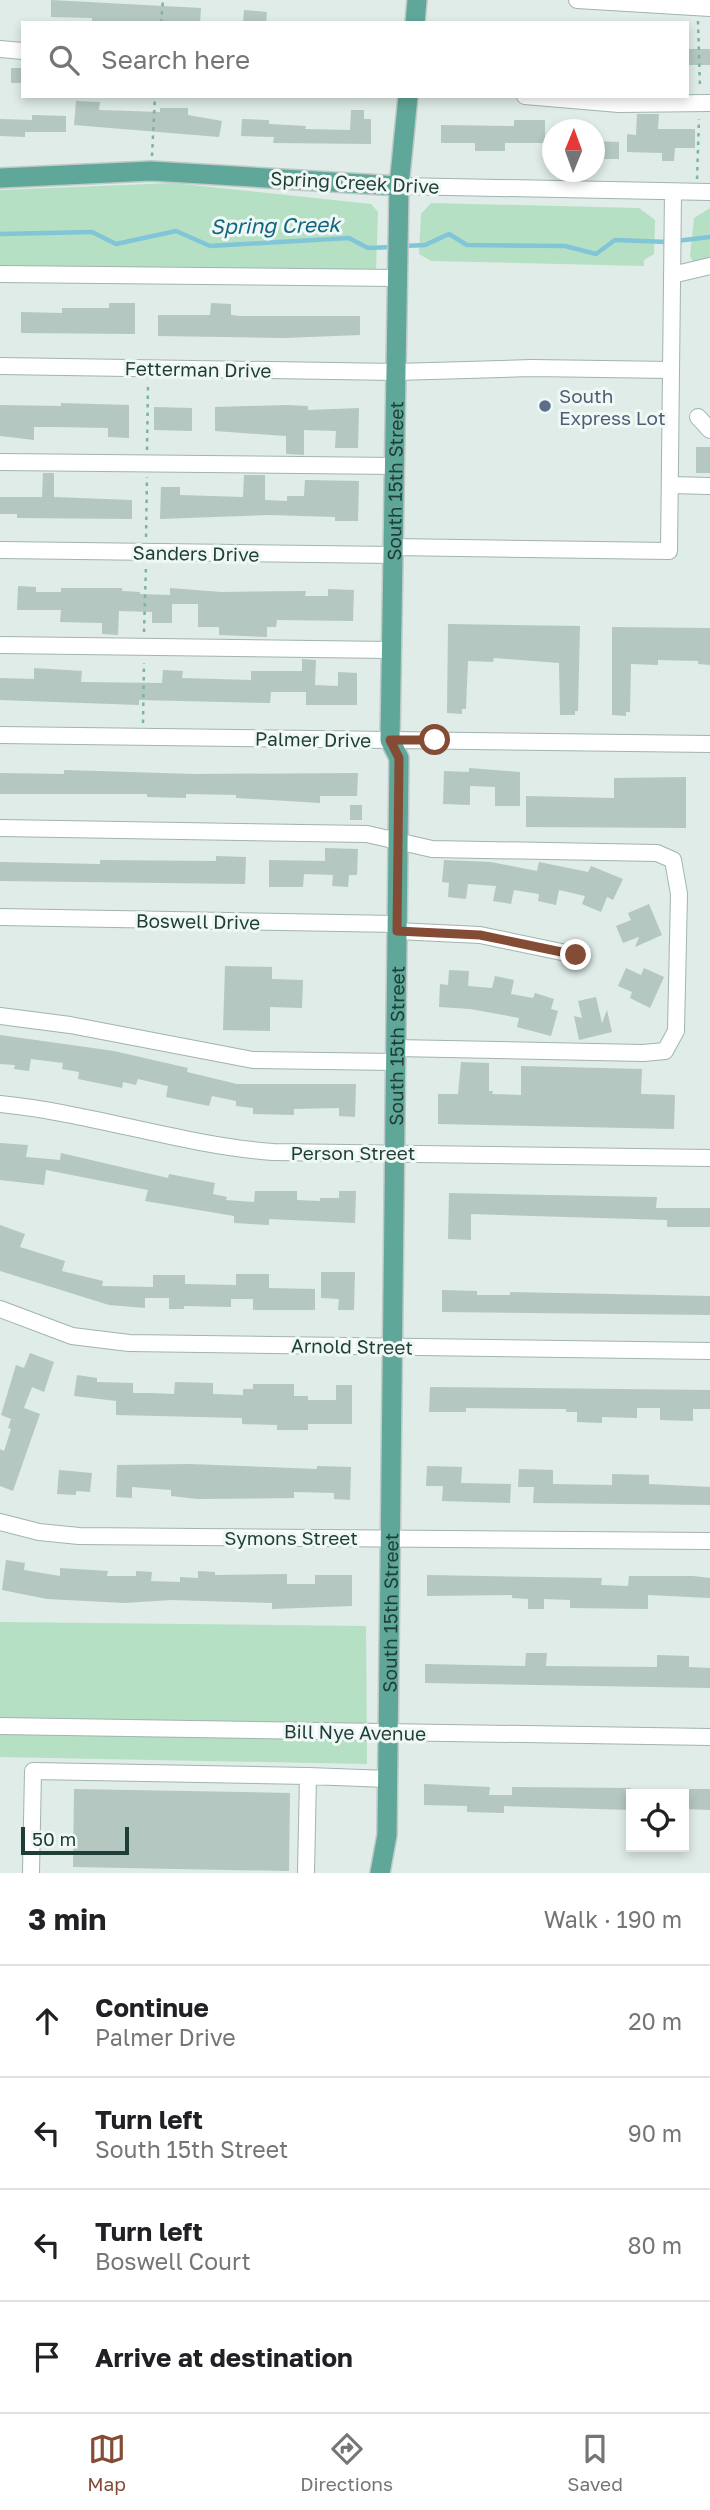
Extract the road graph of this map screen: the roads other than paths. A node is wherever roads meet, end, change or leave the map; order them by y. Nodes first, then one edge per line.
1 (417, 0) edge
2 (577, 0) edge
3 (710, 8) edge
4 (415, 21) edge
5 (0, 49) edge
6 (21, 51) edge
7 (408, 98) edge
8 (548, 98) edge
9 (710, 103) edge
10 (0, 178) edge
11 (399, 186) junction
12 (710, 192) edge
13 (673, 193) junction
14 (710, 266) edge
15 (398, 268) junction
16 (0, 274) edge
17 (672, 275) junction
18 (0, 366) edge
19 (671, 370) junction
20 (396, 372) junction
21 (698, 417) dead end
22 (710, 430) edge
23 (0, 462) edge
24 (394, 466) junction
25 (670, 485) junction
26 (710, 486) edge
27 (0, 550) edge
28 (393, 551) junction
29 (0, 645) edge
30 (391, 650) junction
31 (0, 735) edge
32 (390, 740) junction
33 (710, 744) edge
34 (0, 828) edge
35 (398, 841) junction
36 (0, 917) edge
37 (397, 927) junction
38 (576, 955) dead end
39 (0, 1016) edge
40 (395, 1055) junction
41 (0, 1104) edge
42 (394, 1152) junction
43 (710, 1158) edge
44 (0, 1309) edge
45 (392, 1346) junction
46 (710, 1351) edge
47 (0, 1522) edge
48 (390, 1537) junction
49 (710, 1541) edge
50 (0, 1726) edge
51 (388, 1732) junction
52 (710, 1737) edge
53 (307, 1776) junction
54 (387, 1779) junction
55 (31, 1873) edge
56 (306, 1873) edge
57 (380, 1873) edge

1 - 4 main road
2 - 3 street
5 - 6 street
7 - 11 main road, South 15th Street
8 - 9 street
10 - 11 main road, Spring Creek Drive
11 - 13 street, Spring Creek Drive
11 - 15 main road, South 15th Street
12 - 13 street, Spring Creek Drive
13 - 17 street
14 - 17 street
15 - 16 street
15 - 20 main road, South 15th Street
17 - 19 street
18 - 20 street, Fetterman Drive
19 - 20 street, Fetterman Drive
19 - 25 street
20 - 24 main road, South 15th Street
21 - 22 street
23 - 24 street
24 - 28 main road, South 15th Street
25 - 26 street
25 - 28 street, Sanders Drive
27 - 28 street, Sanders Drive
28 - 30 main road, South 15th Street
29 - 30 street
30 - 32 main road, South 15th Street
31 - 32 street, Palmer Drive
32 - 33 street, Palmer Drive
32 - 35 main road, South 15th Street
34 - 35 street
35 - 37 main road, South 15th Street
35 - 40 street
36 - 37 street, Boswell Drive
37 - 38 street, Boswell Drive
37 - 40 main road, South 15th Street
39 - 40 street
40 - 42 main road, South 15th Street
41 - 42 street, Person Street
42 - 43 street, Person Street
42 - 45 main road, South 15th Street
44 - 45 street, Arnold Street
45 - 46 street, Arnold Street
45 - 48 main road, South 15th Street
47 - 48 street, Symons Street
48 - 49 street, Symons Street
48 - 51 main road, South 15th Street
50 - 51 street, Bill Nye Avenue
51 - 52 street, Bill Nye Avenue
51 - 54 main road, South 15th Street
53 - 54 street
53 - 55 street
53 - 56 street
54 - 57 main road, South 15th Street

